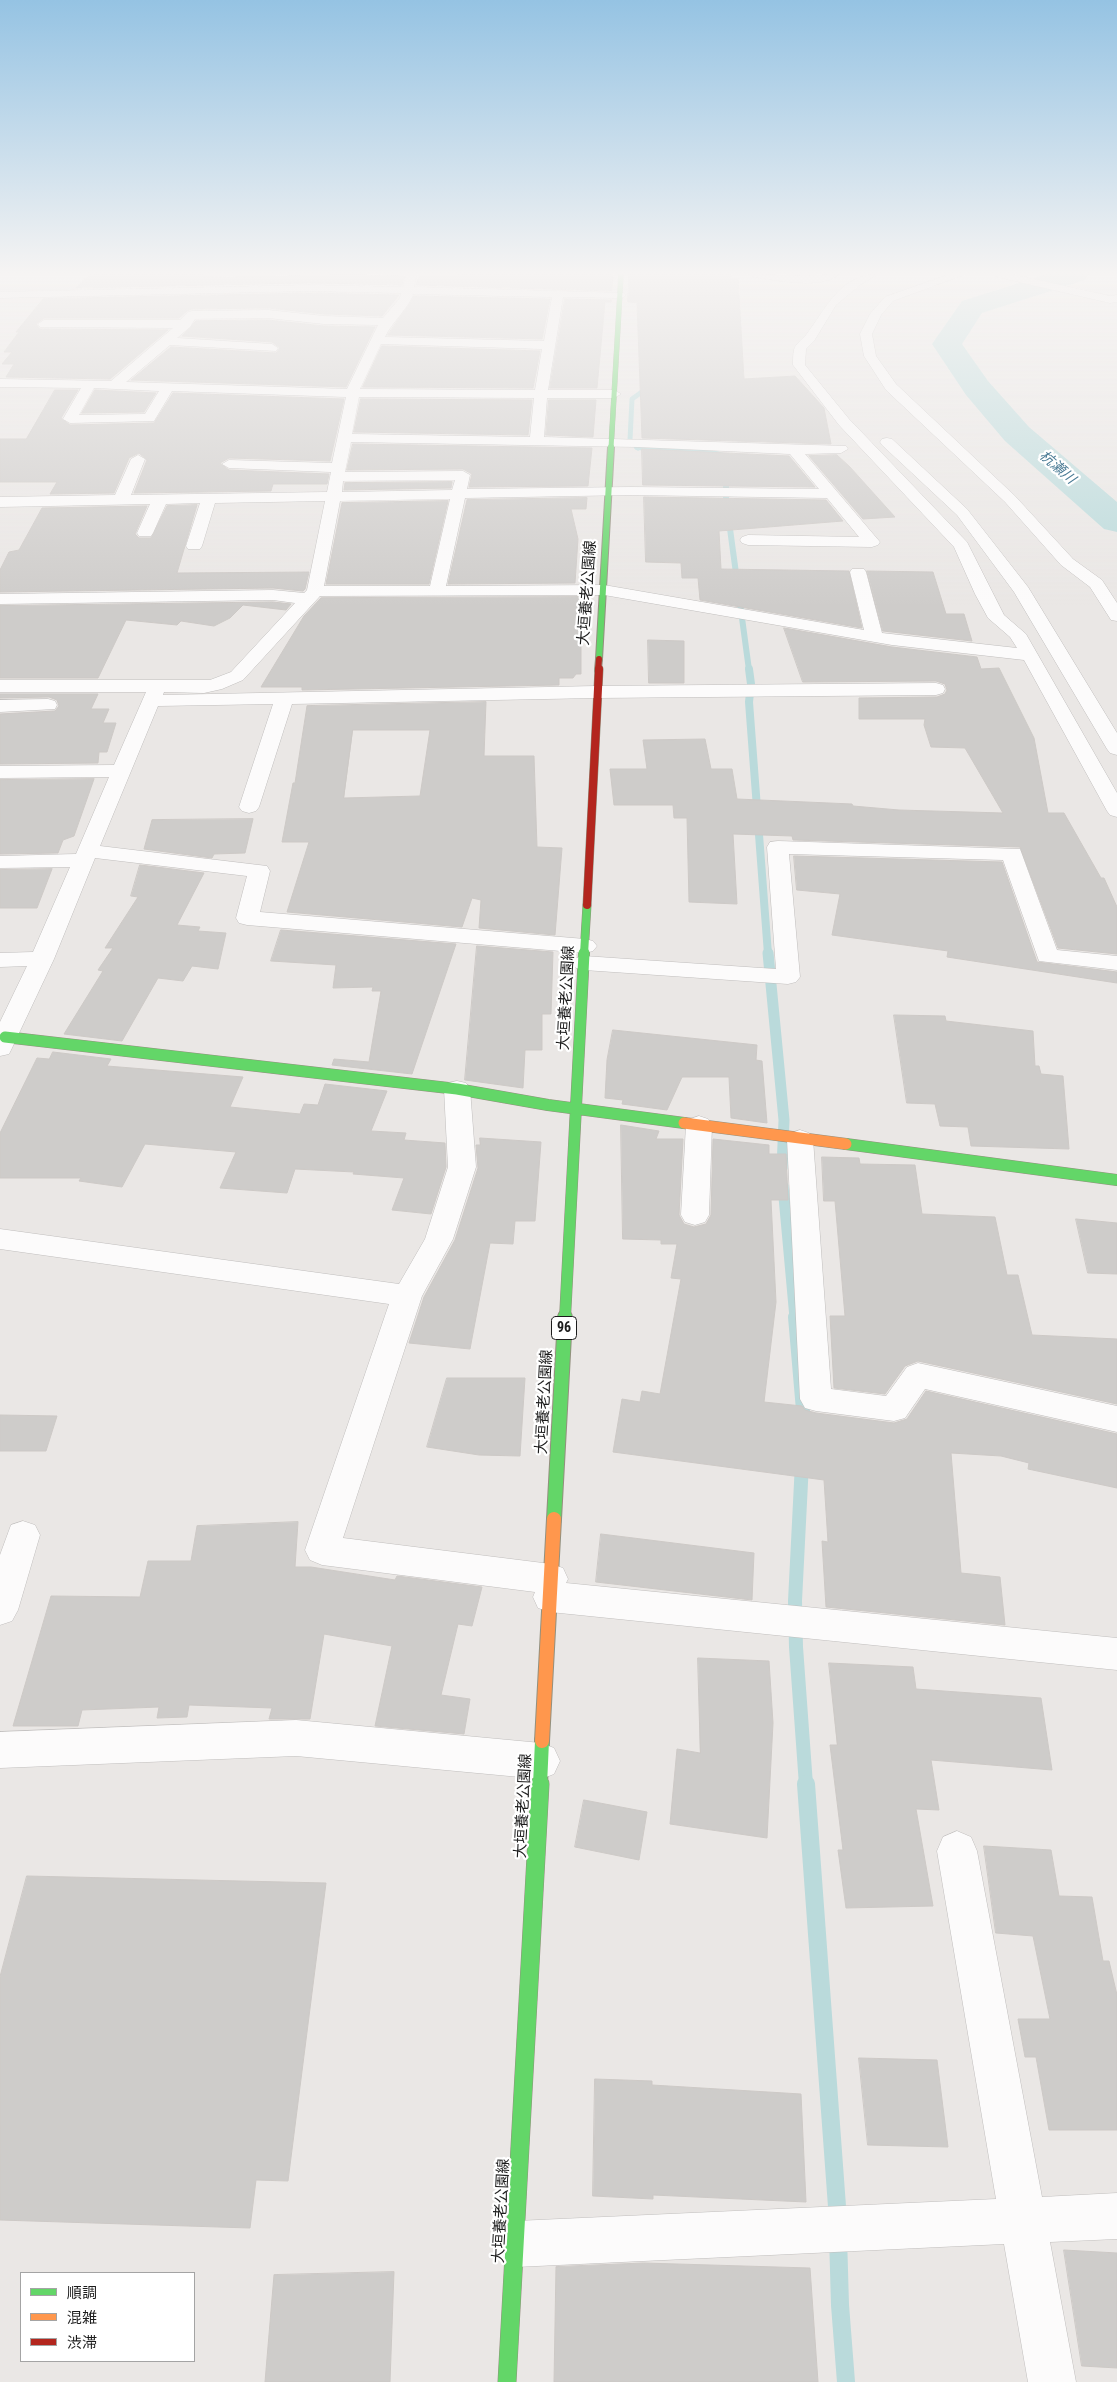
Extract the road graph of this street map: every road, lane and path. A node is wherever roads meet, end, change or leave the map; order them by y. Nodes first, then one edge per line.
1 (89, 385) edge
2 (104, 385) edge
3 (355, 385) edge
4 (542, 385) edge
5 (615, 385) edge
6 (815, 385) edge
7 (889, 385) edge
8 (114, 386) joint
9 (167, 388) junction
10 (353, 394) junction
11 (541, 394) junction
12 (614, 394) junction
13 (880, 434) dead end
14 (344, 438) junction
15 (537, 442) junction
16 (612, 443) junction
17 (794, 450) junction
18 (841, 450) dead end
19 (138, 459) dead end
20 (229, 464) dead end
21 (338, 472) junction
22 (609, 492) junction
23 (832, 494) junction
24 (459, 495) junction
25 (333, 497) junction
26 (209, 498) junction
27 (160, 499) junction
28 (121, 500) junction
29 (0, 502) edge
30 (145, 533) dead end
31 (748, 540) dead end
32 (194, 546) dead end
33 (858, 572) dead end
34 (437, 590) junction
35 (604, 590) junction
36 (311, 595) junction
37 (0, 599) edge
38 (1117, 616) edge
39 (874, 637) junction
40 (1030, 655) junction
41 (0, 686) edge
42 (936, 689) dead end
43 (596, 692) junction
44 (152, 697) junction
45 (284, 698) junction
46 (100, 704) dead end
47 (70, 705) dead end
48 (0, 706) edge
49 (1117, 749) edge
50 (121, 771) junction
51 (0, 772) edge
52 (249, 807) dead end
53 (1117, 811) edge
54 (86, 855) junction
55 (0, 862) edge
56 (584, 955) junction
57 (42, 959) junction
58 (0, 960) edge
59 (1117, 963) edge
60 (2, 1042) edge
61 (457, 1089) junction
62 (576, 1108) junction
63 (699, 1125) junction
64 (800, 1138) junction
65 (1117, 1180) edge
66 (695, 1215) dead end
67 (0, 1240) edge
68 (407, 1296) junction
69 (1117, 1419) edge
70 (23, 1535) dead end
71 (551, 1588) junction
72 (0, 1610) edge
73 (1117, 1654) edge
74 (0, 1750) edge
75 (541, 1761) junction
76 (957, 1851) dead end
77 (1117, 2216) edge
78 (1024, 2221) junction
79 (516, 2244) junction
80 (508, 2382) edge
81 (1052, 2382) edge

1 - 9 street
2 - 8 street
3 - 10 street
4 - 11 street
5 - 12 main road, 大垣養老公園線 / 96
6 - 40 street
7 - 38 street
8 - 9 street
9 - 10 street
10 - 11 street
10 - 14 street
11 - 12 street
11 - 15 street
12 - 16 main road, 大垣養老公園線 / 96
13 - 49 street
14 - 15 street
14 - 21 street
15 - 16 street
16 - 17 street
16 - 22 main road, 大垣養老公園線 / 96
17 - 18 street
17 - 23 street
19 - 28 street
20 - 21 street
21 - 24 street
21 - 25 street
22 - 23 street
22 - 24 street
22 - 35 main road, 大垣養老公園線 / 96
23 - 31 street
24 - 25 street
24 - 34 street
25 - 26 street
25 - 36 street
26 - 27 street
26 - 32 street
27 - 28 street
27 - 30 street
28 - 29 street
33 - 39 street
34 - 35 street
34 - 36 street
35 - 39 street
35 - 43 main road, 大垣養老公園線 / 96
36 - 37 street
36 - 44 street
39 - 40 street
40 - 53 street
41 - 44 street
42 - 43 street
43 - 45 street
43 - 56 main road, 大垣養老公園線 / 96
44 - 45 street
44 - 46 street
44 - 50 street
45 - 52 street
47 - 48 street
50 - 51 street
50 - 54 street
54 - 55 street
54 - 56 street
54 - 57 street
56 - 59 street
56 - 62 main road, 大垣養老公園線 / 96
57 - 58 street
57 - 60 street
60 - 61 main road
61 - 62 main road
61 - 68 street
62 - 63 main road
62 - 71 main road, 大垣養老公園線 / 96
63 - 64 main road
63 - 66 street
64 - 65 main road
64 - 69 street
67 - 68 street
68 - 71 street
70 - 72 street
71 - 73 street
71 - 75 main road, 大垣養老公園線 / 96
74 - 75 street
75 - 79 main road, 大垣養老公園線 / 96
76 - 78 street
77 - 78 street
78 - 79 street
78 - 81 street
79 - 80 main road, 大垣養老公園線 / 96

